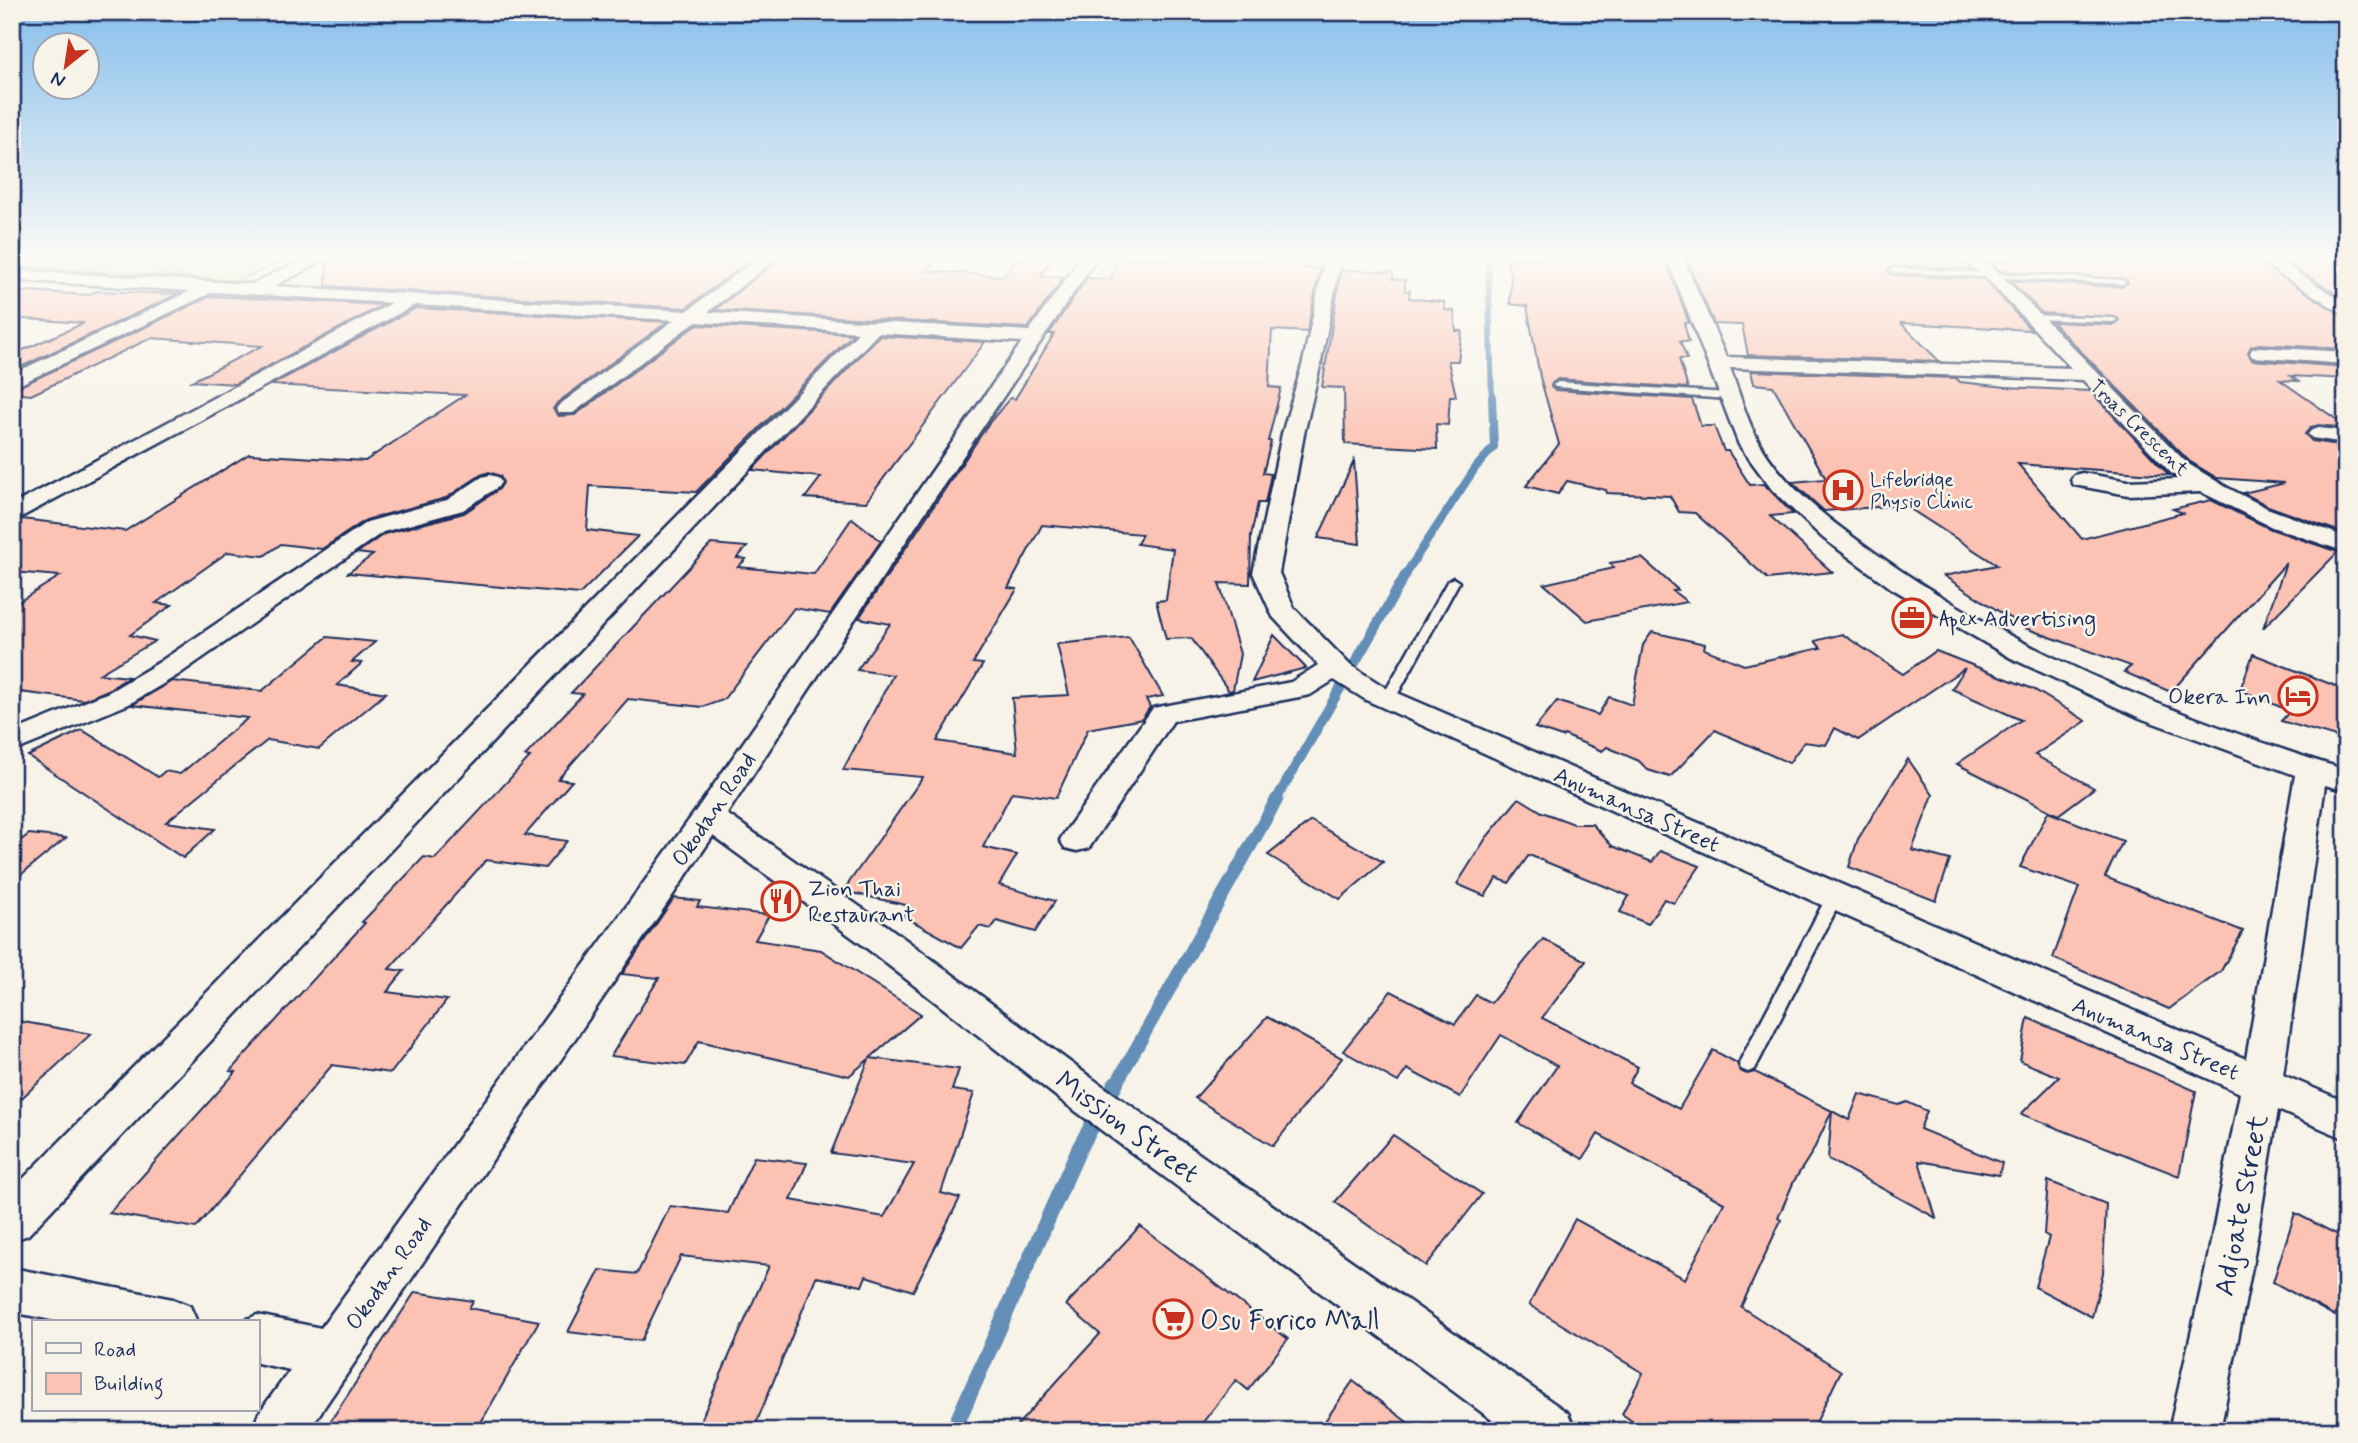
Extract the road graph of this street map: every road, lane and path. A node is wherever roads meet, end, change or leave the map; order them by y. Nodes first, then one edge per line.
1 (131, 325) edge
2 (364, 325) edge
3 (681, 325) edge
4 (829, 325) edge
5 (1041, 325) edge
6 (1319, 325) edge
7 (1703, 325) edge
8 (2040, 325) edge
9 (873, 328) junction
10 (1033, 337) junction
11 (2259, 353) dead end
12 (2346, 358) edge
13 (1718, 362) junction
14 (2085, 374) junction
15 (12, 382) edge
16 (1558, 385) dead end
17 (1728, 396) junction
18 (566, 409) dead end
19 (2319, 434) dead end
20 (2346, 437) edge
21 (2082, 480) dead end
22 (490, 482) dead end
23 (2203, 485) junction
24 (12, 515) edge
25 (2346, 545) edge
26 (1453, 582) dead end
27 (1338, 669) junction
28 (1382, 696) junction
29 (12, 743) edge
30 (2328, 776) edge
31 (709, 817) junction
32 (1077, 840) dead end
33 (1834, 898) junction
34 (1748, 1063) dead end
35 (2263, 1084) junction
36 (2346, 1121) edge
37 (12, 1221) edge
38 (12, 1290) edge
39 (163, 1320) edge
40 (259, 1339) edge
41 (331, 1354) junction
42 (277, 1431) edge
43 (1550, 1431) edge
44 (2194, 1431) edge

1 - 15 street
2 - 24 street
3 - 18 street
4 - 9 street
5 - 10 street, Okodan Road
6 - 27 street, Anumansa Street
7 - 13 street
8 - 14 street, Troas Crescent
9 - 10 street
9 - 37 street
10 - 31 street, Okodan Road
11 - 12 street
13 - 14 street
13 - 17 street
14 - 23 street, Troas Crescent
16 - 17 lane
17 - 30 street
19 - 20 street
21 - 23 street
22 - 29 street
23 - 25 street, Troas Crescent
26 - 28 lane
27 - 28 street, Anumansa Street
27 - 32 street
28 - 33 street, Anumansa Street
30 - 35 street, Adjoate Street
31 - 41 street, Okodan Road
31 - 43 street, Mission Street
33 - 34 lane
33 - 35 street, Anumansa Street
35 - 36 street, Anumansa Street
35 - 44 street, Adjoate Street
38 - 39 street
40 - 41 street, Okodan Road
41 - 42 street, Okodan Road

